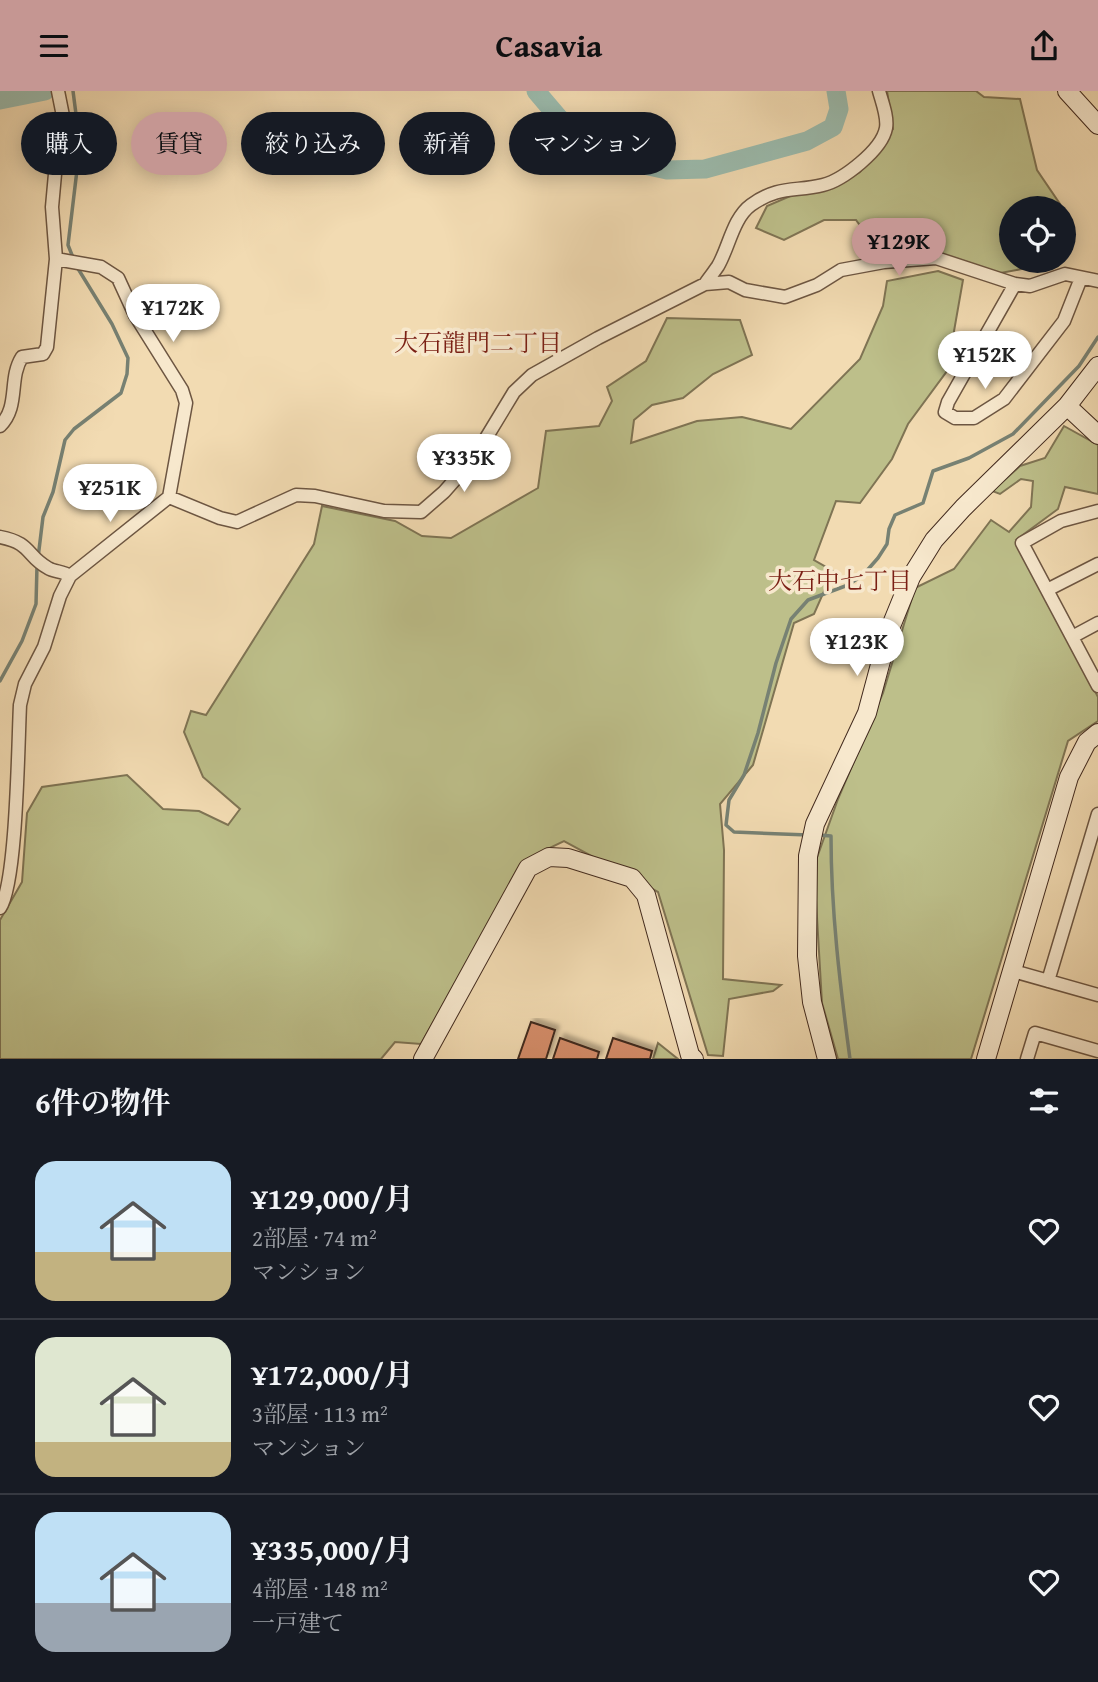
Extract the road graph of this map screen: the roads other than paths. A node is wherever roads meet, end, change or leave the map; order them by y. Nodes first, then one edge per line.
1 (58, 91) edge
2 (879, 91) edge
3 (1067, 91) edge
4 (1098, 125) edge
5 (56, 260) junction
6 (1081, 278) junction
7 (1098, 281) edge
8 (705, 284) junction
9 (1014, 284) junction
10 (1098, 366) edge
11 (1068, 406) junction
12 (0, 426) edge
13 (1098, 435) edge
14 (169, 498) junction
15 (1098, 511) edge
16 (0, 537) edge
17 (1098, 564) edge
18 (70, 576) junction
19 (1047, 590) junction
20 (1098, 623) edge
21 (1072, 637) junction
22 (1098, 685) edge
23 (1098, 733) edge
24 (1098, 814) edge
25 (0, 908) edge
26 (1013, 971) junction
27 (1048, 981) junction
28 (1098, 995) edge
29 (1088, 1053) edge
30 (423, 1059) edge
31 (694, 1059) edge
32 (827, 1059) edge
33 (986, 1059) edge
34 (1027, 1059) edge

1 - 5 street
2 - 8 street
3 - 4 street
5 - 12 street
5 - 14 street
6 - 7 street
6 - 9 street
6 - 9 street
8 - 9 street
8 - 14 street
10 - 11 street
11 - 13 street
11 - 32 street
14 - 18 street
15 - 19 street
16 - 18 street
17 - 19 street
18 - 25 street
19 - 21 street
20 - 21 street
21 - 22 street
23 - 26 street
24 - 27 street
26 - 27 street
26 - 33 street
27 - 28 street
29 - 34 street
30 - 31 street

